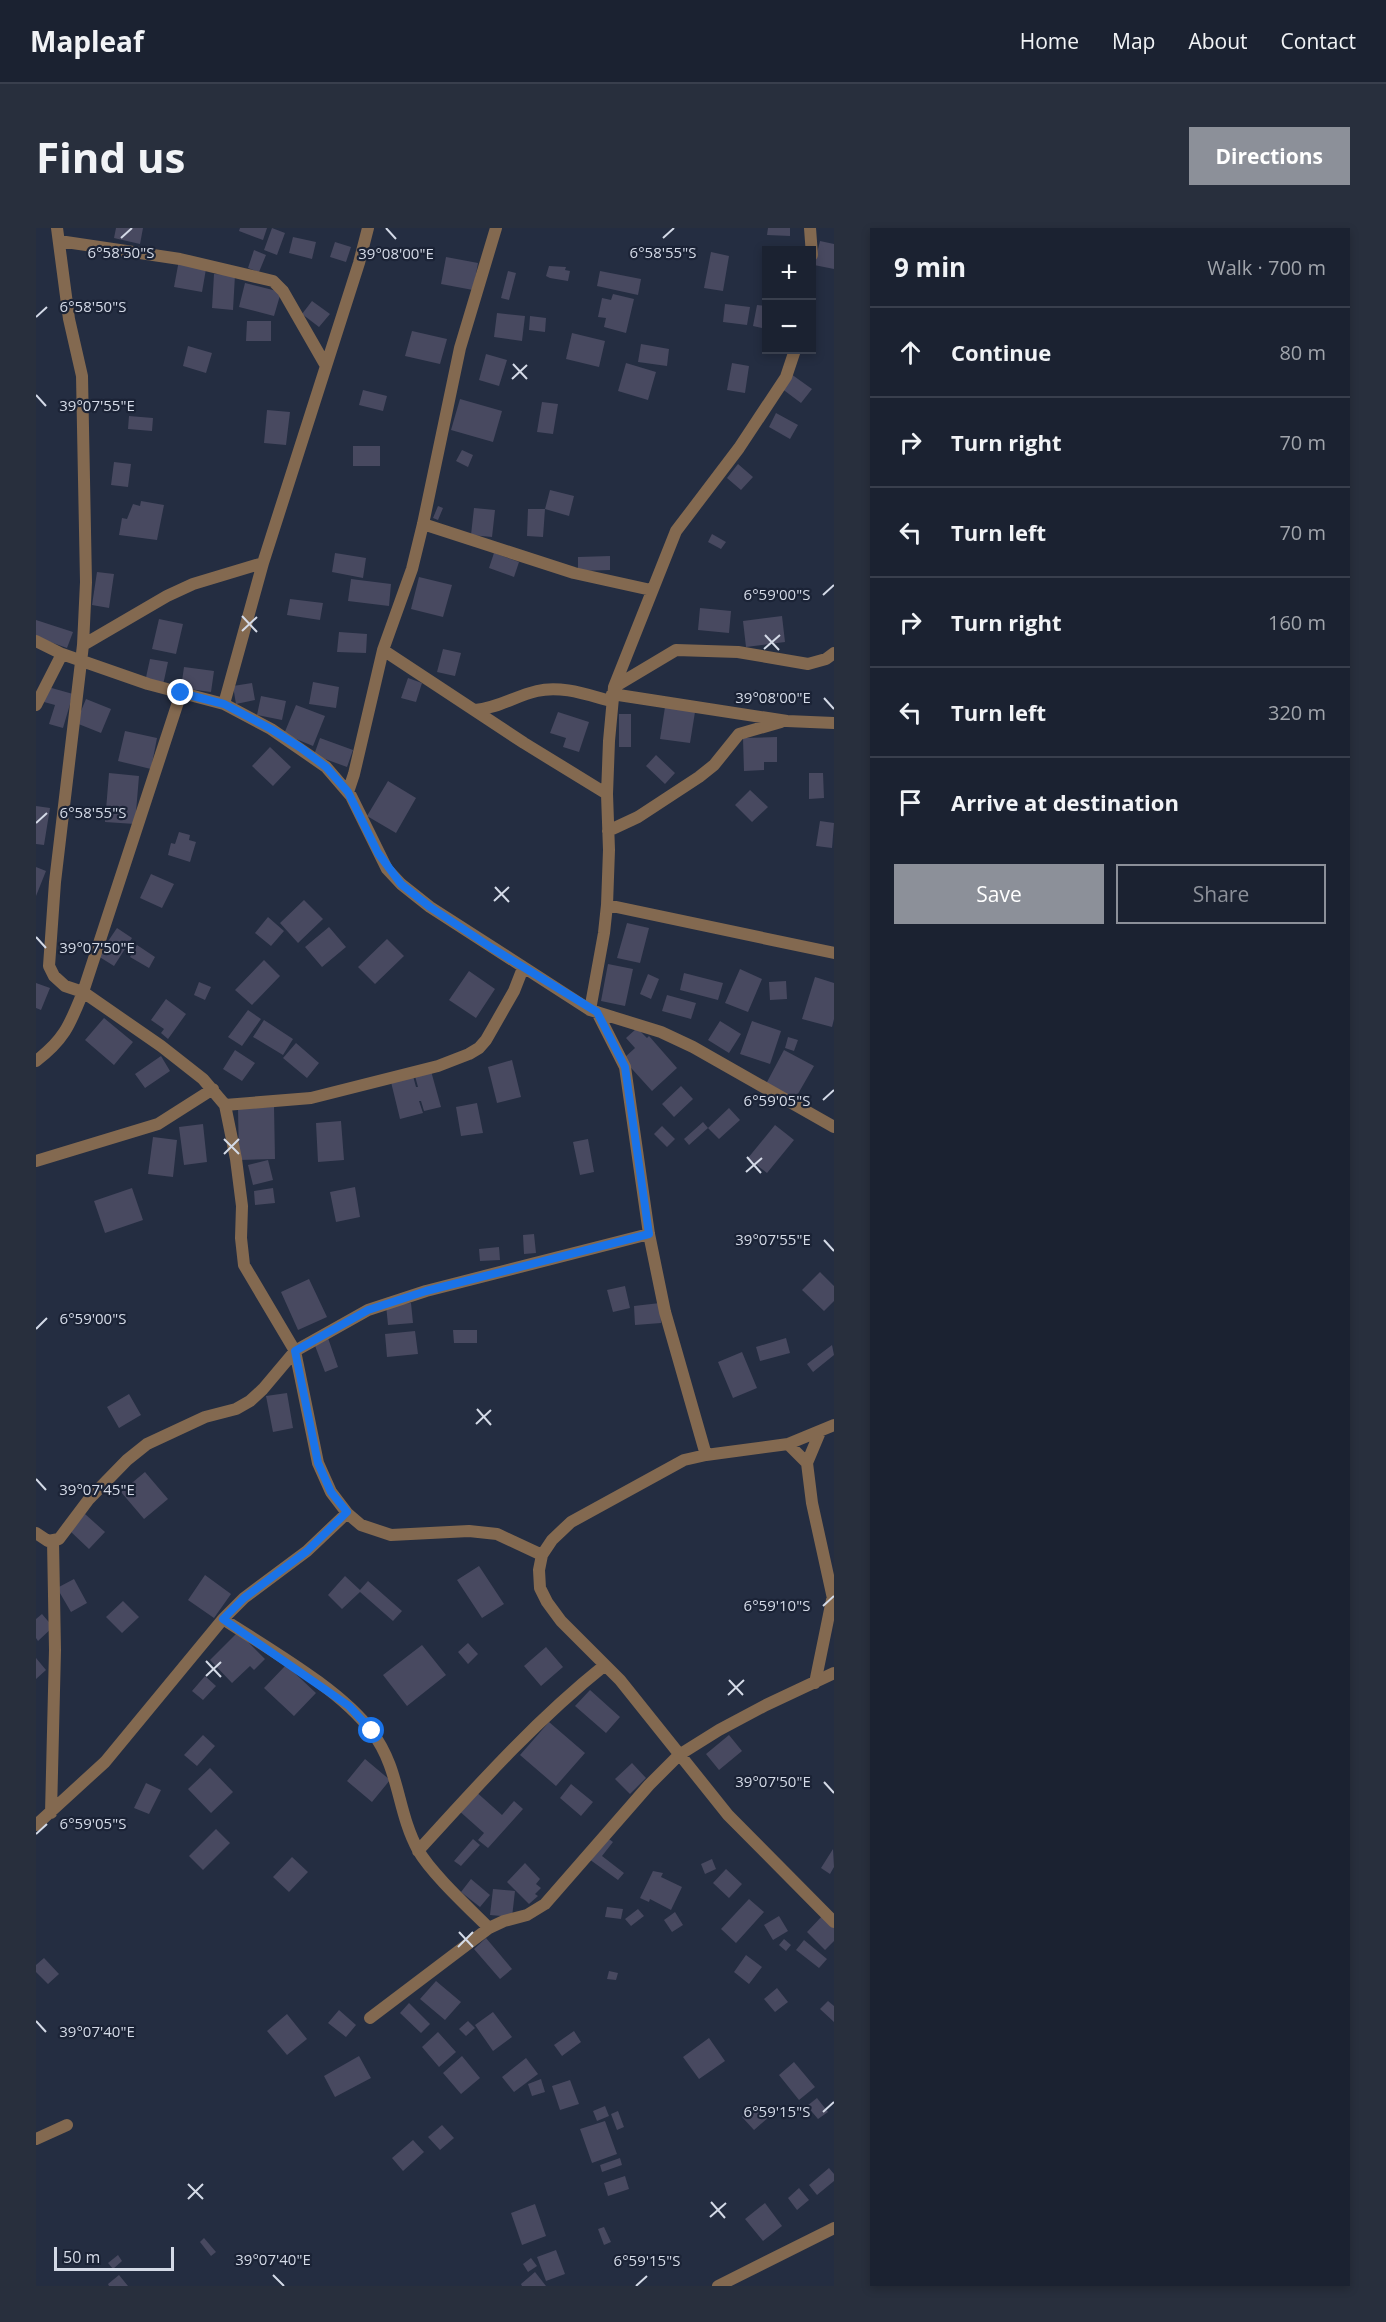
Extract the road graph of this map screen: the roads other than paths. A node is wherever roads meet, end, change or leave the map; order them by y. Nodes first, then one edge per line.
1 (57, 228) edge
2 (368, 228) edge
3 (496, 228) edge
4 (810, 228) edge
5 (59, 241) junction
6 (811, 246) edge
7 (794, 354) edge
8 (326, 366) junction
9 (423, 524) junction
10 (263, 563) junction
11 (651, 590) junction
12 (36, 641) edge
13 (83, 645) junction
14 (383, 650) junction
15 (834, 653) edge
16 (62, 654) junction
17 (81, 661) junction
18 (181, 693) junction
19 (612, 694) junction
20 (224, 704) junction
21 (36, 705) edge
22 (475, 710) junction
23 (787, 721) junction
24 (834, 723) edge
25 (348, 792) junction
26 (607, 794) junction
27 (609, 831) junction
28 (606, 905) junction
29 (834, 953) edge
30 (523, 968) junction
31 (83, 992) junction
32 (593, 1011) junction
33 (36, 1061) edge
34 (213, 1089) junction
35 (225, 1105) junction
36 (834, 1127) edge
37 (36, 1161) edge
38 (649, 1234) junction
39 (295, 1351) junction
40 (834, 1425) edge
41 (820, 1432) junction
42 (788, 1444) junction
43 (706, 1455) junction
44 (807, 1463) junction
45 (347, 1512) junction
46 (36, 1533) edge
47 (53, 1542) junction
48 (542, 1555) junction
49 (833, 1602) edge
50 (223, 1619) junction
51 (605, 1665) junction
52 (834, 1673) edge
53 (814, 1683) junction
54 (679, 1755) junction
55 (51, 1813) junction
56 (36, 1825) edge
57 (418, 1851) junction
58 (834, 1922) edge
59 (489, 1928) junction
60 (370, 2018) dead end
61 (67, 2125) dead end
62 (36, 2139) edge
63 (834, 2228) edge
64 (718, 2286) edge

1 - 5 street
2 - 8 street
3 - 9 street
4 - 6 street
5 - 8 street
5 - 13 street
7 - 11 street
8 - 10 street
9 - 11 street
9 - 14 street
10 - 13 street
10 - 20 street
11 - 19 street
12 - 16 street
13 - 17 street
14 - 22 street
14 - 25 street
15 - 19 street
16 - 17 street
16 - 21 street
17 - 18 street
17 - 31 street
18 - 20 street
18 - 31 street
19 - 22 street
19 - 23 street
19 - 26 street
20 - 25 street
22 - 26 street
23 - 24 street
23 - 27 street
25 - 30 street
26 - 27 street
27 - 28 street
28 - 29 street
28 - 32 street
30 - 32 street
30 - 35 street
31 - 33 street
31 - 34 street
32 - 36 street
32 - 38 street
34 - 35 street
34 - 37 street
35 - 39 street
38 - 39 street
38 - 43 street
39 - 45 street
39 - 47 street
40 - 41 street
41 - 42 street
41 - 44 street
42 - 43 street
42 - 44 street
43 - 48 street
44 - 49 street
45 - 48 street
45 - 50 street
46 - 47 street
47 - 55 street
48 - 51 street
49 - 53 street
50 - 55 street
50 - 57 street
51 - 54 street
51 - 57 street
52 - 53 street
53 - 54 street
54 - 58 street
54 - 59 street
55 - 56 street
57 - 59 street
59 - 60 street
61 - 62 street
63 - 64 street

